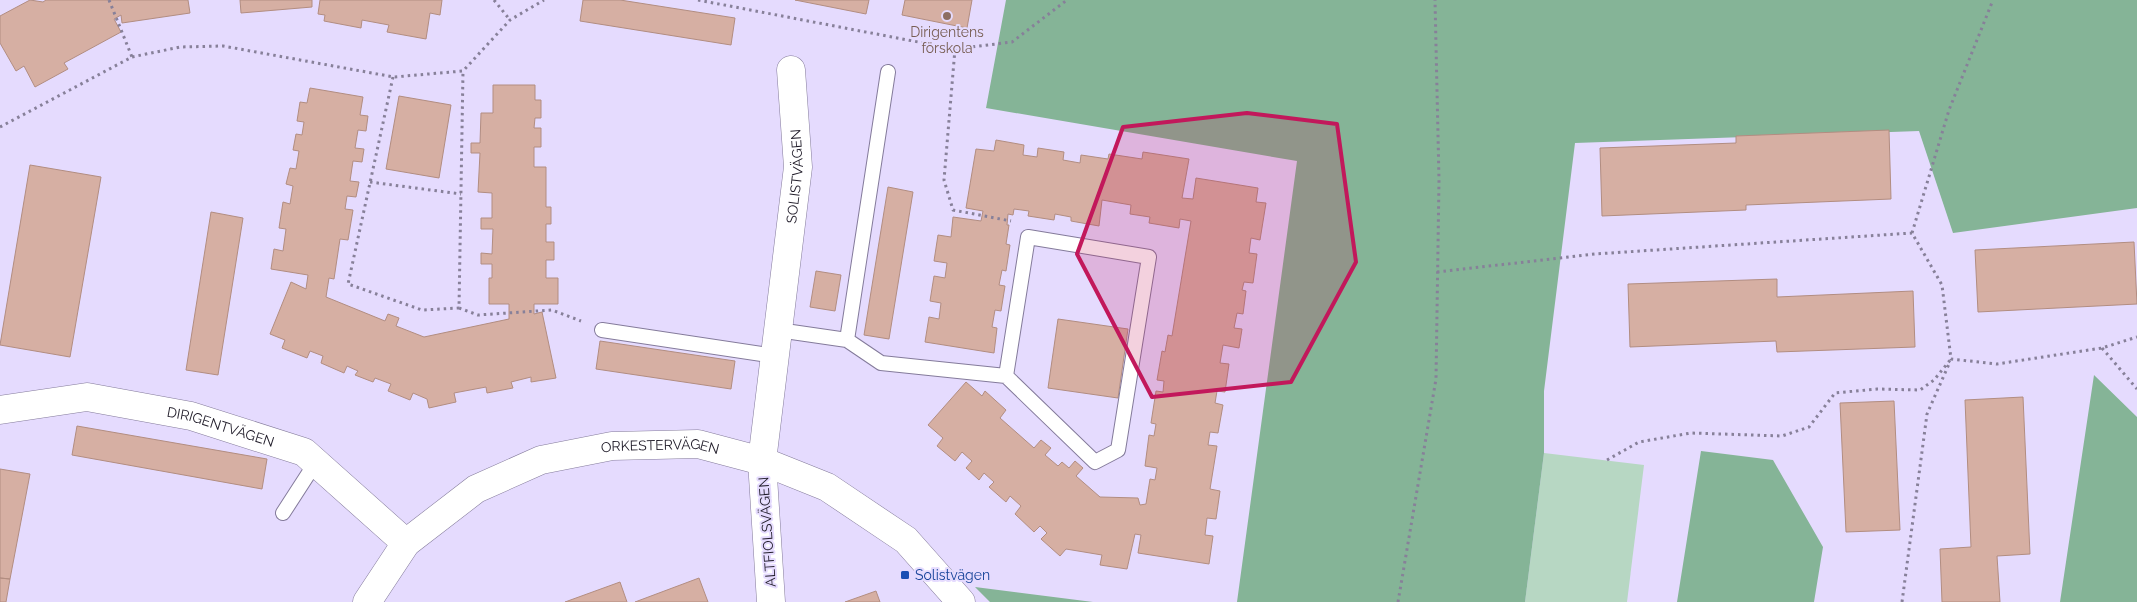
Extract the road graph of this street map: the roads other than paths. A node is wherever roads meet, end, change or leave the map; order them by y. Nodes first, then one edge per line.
1 (791, 70) dead end
2 (888, 72) dead end
3 (602, 330) road end
4 (847, 340) junction
5 (776, 343) junction
6 (1006, 376) junction
7 (0, 410) edge
8 (762, 461) junction
9 (316, 462) junction
10 (283, 512) dead end
11 (406, 543) junction
12 (367, 602) edge
13 (771, 602) edge
14 (961, 602) edge

1 - 5 street, SOLISTVÄGEN
2 - 4 lane
3 - 5 lane
4 - 5 lane
4 - 6 lane
5 - 8 street, SOLISTVÄGEN
6 - 6 lane
7 - 9 street, DIRIGENTVÄGEN
8 - 11 street, ORKESTERVÄGEN
8 - 13 street, ALTFIOLSVÄGEN
8 - 14 street, ORKESTERVÄGEN
9 - 10 lane
9 - 11 street, DIRIGENTVÄGEN
11 - 12 street, ORKESTERVÄGEN

